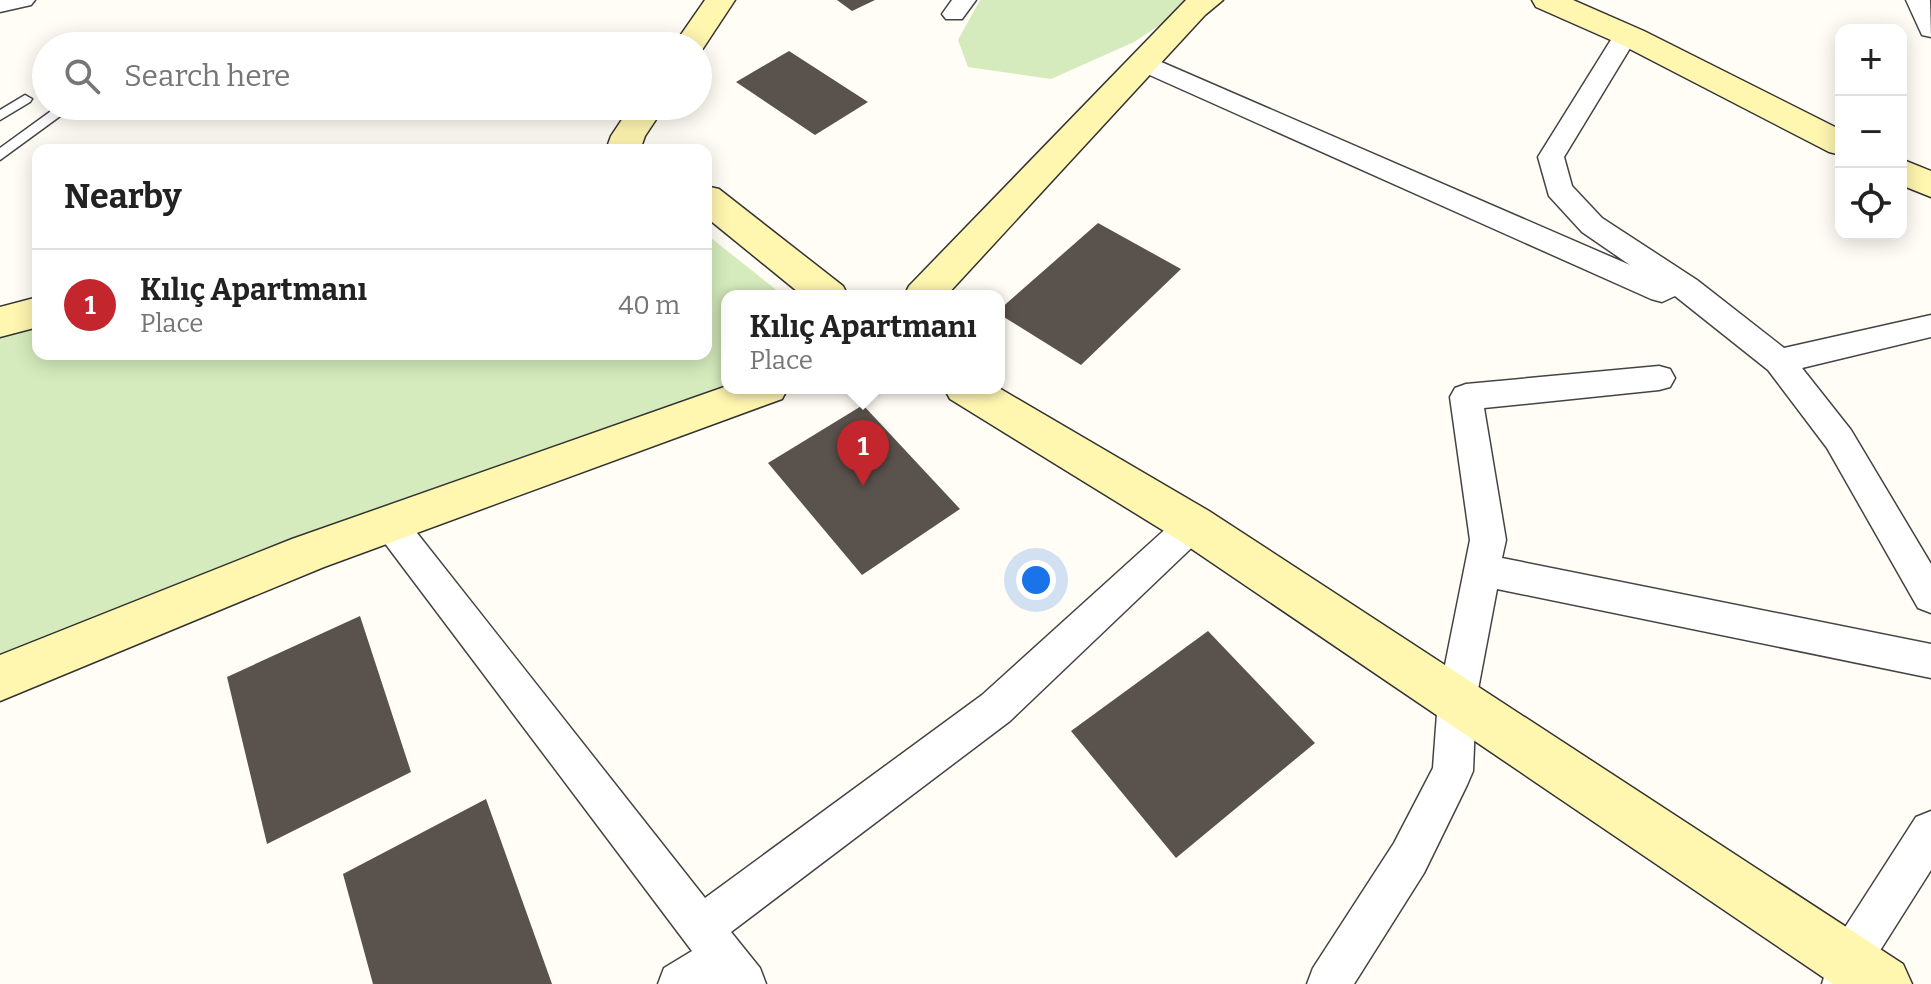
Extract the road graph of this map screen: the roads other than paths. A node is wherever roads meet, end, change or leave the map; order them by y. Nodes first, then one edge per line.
1 (23, 0) edge
2 (720, 0) edge
3 (1208, 0) edge
4 (1547, 0) edge
5 (1918, 0) edge
6 (0, 5) edge
7 (1931, 30) edge
8 (698, 32) edge
9 (1626, 35) junction
10 (1143, 63) junction
11 (25, 99) dead end
12 (0, 116) edge
13 (48, 120) edge
14 (642, 120) edge
15 (1835, 141) edge
16 (632, 144) edge
17 (0, 155) edge
18 (1907, 174) edge
19 (1931, 185) edge
20 (712, 203) edge
21 (821, 290) edge
22 (929, 290) edge
23 (32, 314) edge
24 (1725, 319) junction
25 (0, 322) edge
26 (1931, 326) edge
27 (1779, 361) junction
28 (1659, 378) dead end
29 (750, 394) edge
30 (975, 394) edge
31 (390, 524) junction
32 (1193, 525) junction
33 (1482, 570) junction
34 (1931, 597) edge
35 (1931, 661) edge
36 (0, 678) edge
37 (1457, 700) junction
38 (1931, 832) edge
39 (722, 956) edge
40 (1858, 976) edge
41 (680, 984) edge
42 (1329, 984) edge

1 - 6 street
2 - 8 street
3 - 10 street
4 - 9 street
5 - 7 street
9 - 15 street
9 - 24 street
10 - 22 street
10 - 24 street
11 - 12 lane
13 - 17 lane
14 - 16 street
18 - 19 street
20 - 21 street
23 - 25 street
24 - 27 street
26 - 27 street
27 - 34 street
28 - 33 street
29 - 31 street
30 - 32 street
31 - 36 street
31 - 39 street
32 - 37 street
32 - 39 street
33 - 35 street
33 - 37 street
37 - 40 street
37 - 42 street
38 - 40 street
39 - 41 street

